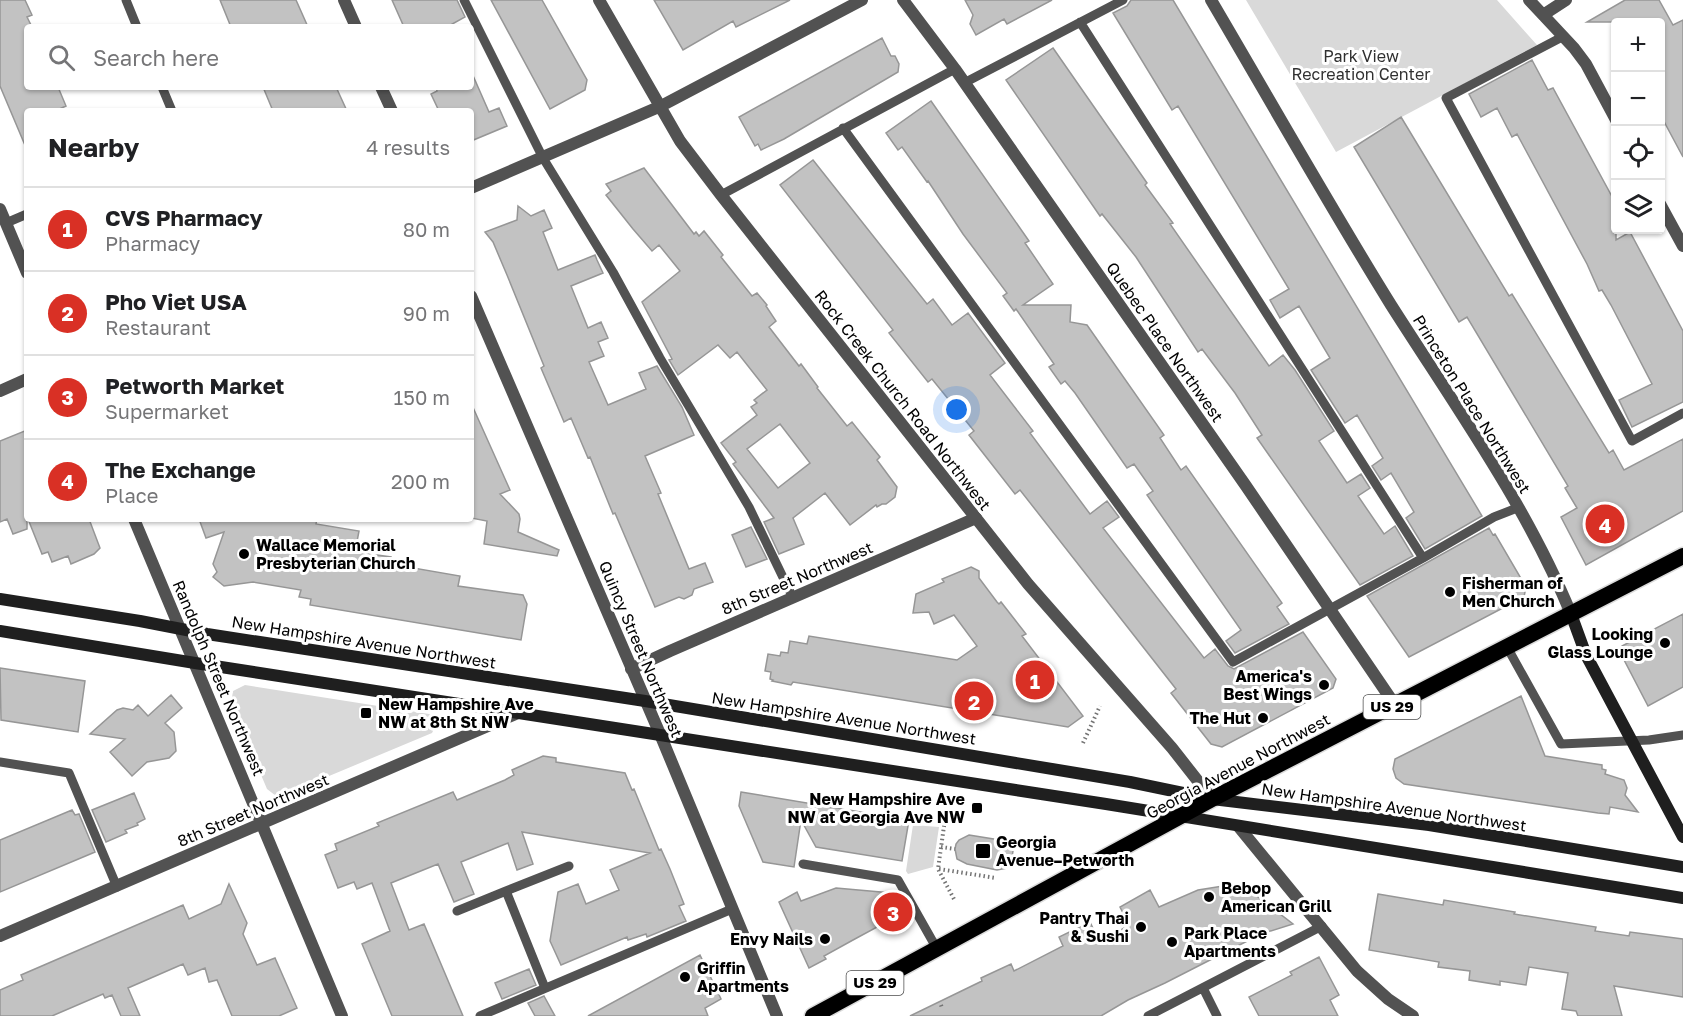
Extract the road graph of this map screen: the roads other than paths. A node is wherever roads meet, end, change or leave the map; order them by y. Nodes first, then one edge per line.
1 (126, 0) edge
2 (344, 0) edge
3 (464, 0) edge
4 (599, 0) edge
5 (862, 0) edge
6 (903, 0) edge
7 (1123, 0) edge
8 (1211, 0) edge
9 (1529, 0) edge
10 (1566, 0) edge
11 (1543, 15) junction
12 (1080, 22) junction
13 (136, 24) edge
14 (355, 24) edge
15 (1564, 36) junction
16 (955, 69) junction
17 (964, 83) junction
18 (163, 90) edge
19 (382, 90) edge
20 (661, 105) junction
21 (171, 108) edge
22 (391, 108) edge
23 (1611, 111) edge
24 (843, 128) junction
25 (543, 158) junction
26 (474, 187) edge
27 (721, 195) junction
28 (0, 209) edge
29 (1665, 213) edge
30 (24, 215) edge
31 (6, 223) junction
32 (1683, 246) edge
33 (24, 266) edge
34 (474, 303) edge
35 (24, 380) edge
36 (0, 391) edge
37 (1683, 413) edge
38 (1517, 508) junction
39 (976, 518) junction
40 (135, 522) edge
41 (1683, 556) edge
42 (1423, 558) junction
43 (793, 598) junction
44 (0, 599) edge
45 (1329, 607) junction
46 (1571, 615) junction
47 (181, 629) junction
48 (0, 631) edge
49 (1507, 647) junction
50 (195, 663) junction
51 (632, 669) junction
52 (645, 701) junction
53 (1395, 705) junction
54 (518, 713) junction
55 (660, 734) junction
56 (1683, 735) edge
57 (1631, 740) junction
58 (0, 762) edge
59 (1212, 799) junction
60 (1179, 817) junction
61 (262, 824) junction
62 (1238, 826) junction
63 (1683, 837) edge
64 (804, 864) dead end
65 (569, 866) dead end
66 (1683, 867) edge
67 (117, 886) junction
68 (506, 891) junction
69 (1683, 898) edge
70 (732, 909) junction
71 (457, 911) dead end
72 (1322, 926) junction
73 (0, 936) edge
74 (937, 949) junction
75 (545, 988) junction
76 (1203, 988) junction
77 (1400, 1007) junction
78 (342, 1016) edge
79 (480, 1016) edge
80 (777, 1016) edge
81 (813, 1016) edge
82 (1149, 1016) edge
83 (1217, 1016) edge
84 (1389, 1016) edge
85 (1413, 1016) edge

1 - 13 lane
2 - 14 street
3 - 25 lane
4 - 20 street, Rock Creek Church Road Northwest
5 - 20 street
6 - 16 street, Quebec Place Northwest
7 - 12 lane
8 - 38 street, Princeton Place Northwest
9 - 11 street
10 - 11 street
11 - 15 street
12 - 17 lane
12 - 42 lane
15 - 23 street
15 - 37 lane
16 - 17 street, Quebec Place Northwest
16 - 24 lane
17 - 45 street, Quebec Place Northwest
18 - 21 lane
19 - 22 street
20 - 25 street
20 - 27 street, Rock Creek Church Road Northwest
24 - 27 lane
24 - 45 lane
25 - 26 street
25 - 43 lane
27 - 39 street, Rock Creek Church Road Northwest
28 - 31 street
29 - 32 street
30 - 31 lane
31 - 33 street
34 - 51 street, Quincy Street Northwest
35 - 36 street
38 - 42 lane
38 - 46 street, Princeton Place Northwest
39 - 43 street, 8th Street Northwest
39 - 59 street, Rock Creek Church Road Northwest
40 - 47 street, Randolph Street Northwest
41 - 46 highway, Georgia Avenue Northwest / US 29
42 - 45 lane
43 - 51 street, 8th Street Northwest
44 - 47 main road, New Hampshire Avenue Northwest
45 - 53 street, Quebec Place Northwest
46 - 49 highway, Georgia Avenue Northwest / US 29
46 - 57 main road, Princeton Place Northwest
47 - 50 street, Randolph Street Northwest
47 - 52 main road, New Hampshire Avenue Northwest
48 - 50 main road
49 - 53 highway, Georgia Avenue Northwest / US 29
49 - 57 lane
50 - 54 main road
50 - 61 street, Randolph Street Northwest
51 - 52 street, Quincy Street Northwest
52 - 55 street, Quincy Street Northwest
52 - 59 main road, New Hampshire Avenue Northwest
53 - 59 highway, Georgia Avenue Northwest / US 29
54 - 55 main road
54 - 61 street, 8th Street Northwest
55 - 60 main road
55 - 70 street, Quincy Street Northwest
56 - 57 lane
57 - 63 main road, Princeton Place Northwest
58 - 67 lane
59 - 60 highway, Georgia Avenue Northwest / US 29
59 - 66 main road, New Hampshire Avenue Northwest
60 - 62 main road
60 - 74 highway, Georgia Avenue Northwest / US 29
61 - 67 street, 8th Street Northwest
61 - 78 street, Randolph Street Northwest
62 - 69 main road
62 - 72 street
64 - 74 lane
65 - 68 lane
67 - 73 street, 8th Street Northwest
68 - 71 lane
68 - 75 lane
70 - 75 lane
70 - 80 street, Quincy Street Northwest
72 - 76 lane
72 - 77 street
74 - 81 highway, Georgia Avenue Northwest / US 29
75 - 79 lane
76 - 82 lane
76 - 83 lane
77 - 84 street
77 - 85 street

